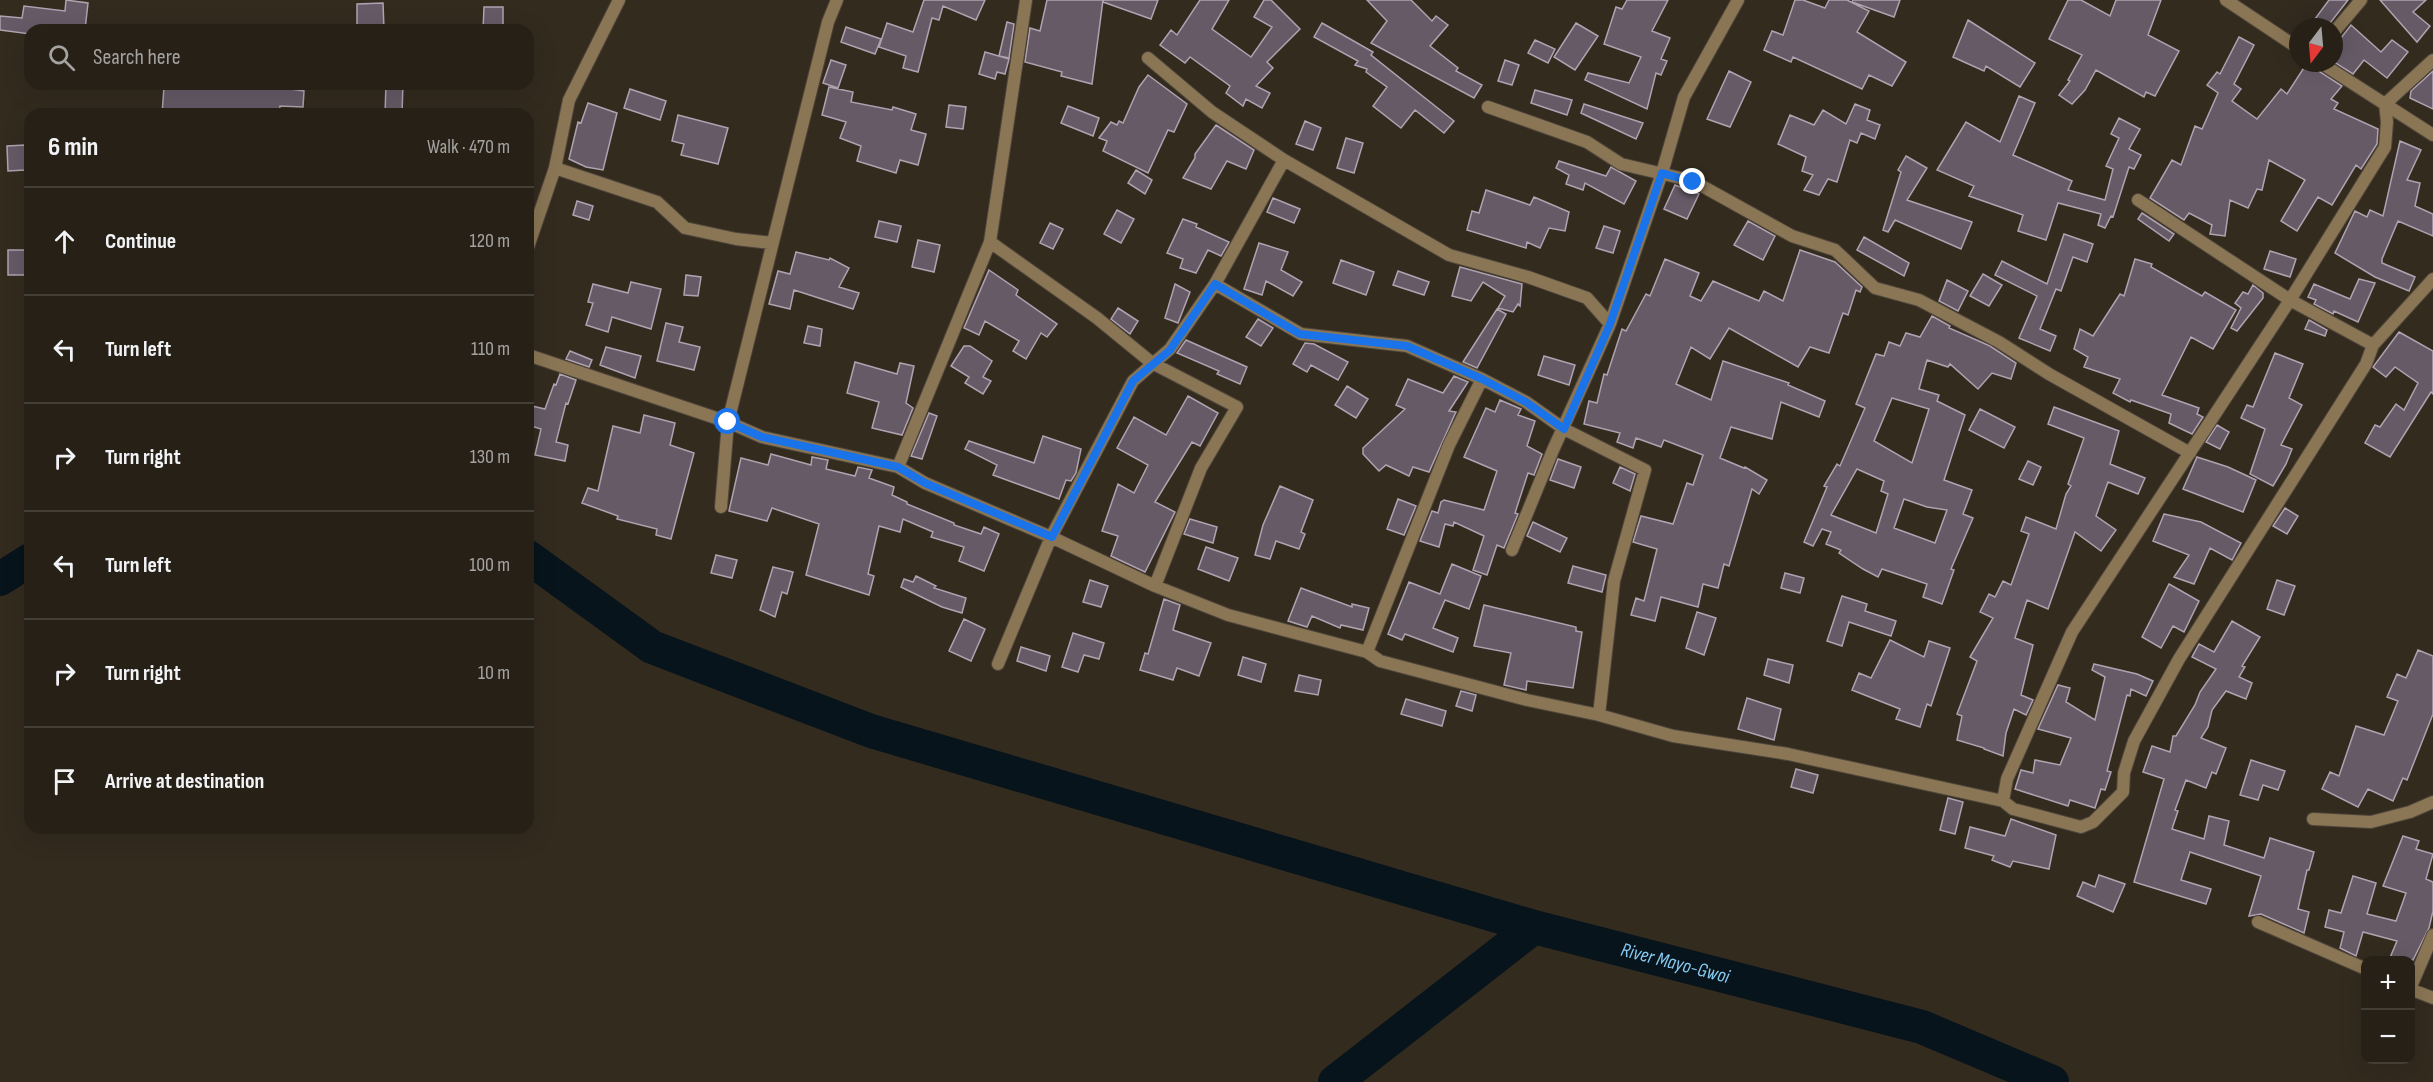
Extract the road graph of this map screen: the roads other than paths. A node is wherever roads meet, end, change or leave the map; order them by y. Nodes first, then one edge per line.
1 (619, 0) edge
2 (837, 0) edge
3 (1026, 0) edge
4 (1738, 0) edge
5 (2226, 0) edge
6 (2361, 0) edge
7 (2343, 21) edge
8 (2289, 42) edge
9 (1148, 58) dead end
10 (2433, 60) edge
11 (2334, 72) edge
12 (2385, 104) junction
13 (1488, 107) dead end
14 (2433, 135) edge
15 (1284, 160) junction
16 (555, 168) junction
17 (1662, 173) junction
18 (2138, 201) dead end
19 (534, 230) edge
20 (990, 242) junction
21 (772, 243) junction
22 (2433, 279) edge
23 (1215, 284) junction
24 (2290, 300) junction
25 (1610, 324) junction
26 (2373, 345) junction
27 (534, 357) edge
28 (1152, 363) junction
29 (1482, 379) junction
30 (728, 422) junction
31 (1564, 429) junction
32 (2190, 453) junction
33 (898, 467) junction
34 (721, 507) dead end
35 (1052, 537) junction
36 (1512, 550) dead end
37 (1155, 586) junction
38 (1367, 652) junction
39 (998, 664) dead end
40 (1599, 715) junction
41 (2003, 801) junction
42 (2433, 802) edge
43 (2313, 819) dead end
44 (2258, 922) dead end
45 (2433, 935) edge
46 (2361, 967) edge
47 (2433, 999) edge

1 - 16 street
2 - 21 street
3 - 20 street
4 - 17 street
5 - 8 street
6 - 7 street
9 - 15 street
10 - 12 street
11 - 12 street
12 - 14 street
12 - 24 street
13 - 17 street
15 - 23 street
15 - 25 street
16 - 19 street
16 - 21 street
17 - 25 street
17 - 32 street
18 - 24 street
20 - 28 street
20 - 33 street
21 - 30 street
22 - 26 street
23 - 28 street
23 - 29 street
24 - 26 street
24 - 32 street
25 - 31 street
26 - 41 street
27 - 30 street
28 - 35 street
28 - 37 street
29 - 31 street
29 - 38 street
30 - 33 street
30 - 34 street
31 - 36 street
31 - 40 street
32 - 41 street
33 - 35 street
35 - 37 street
35 - 39 street
37 - 38 street
38 - 40 street
40 - 41 street
42 - 43 street
44 - 46 street
45 - 47 street

